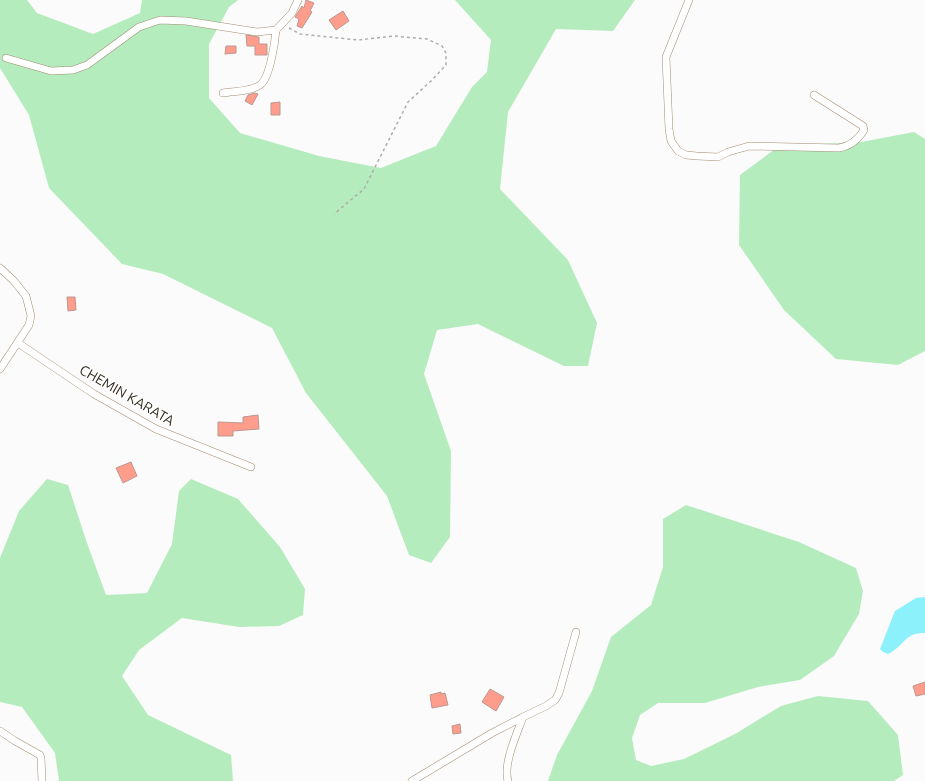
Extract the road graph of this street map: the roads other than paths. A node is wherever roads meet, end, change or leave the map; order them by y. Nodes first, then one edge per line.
1 (298, 0) edge
2 (689, 0) edge
3 (279, 27) junction
4 (6, 58) dead end
5 (223, 93) dead end
6 (814, 95) dead end
7 (0, 268) edge
8 (18, 343) junction
9 (0, 369) edge
10 (251, 467) dead end
11 (576, 632) dead end
12 (523, 717) junction
13 (0, 731) edge
14 (42, 781) edge
15 (412, 781) edge
16 (508, 781) edge

1 - 3 street
2 - 6 street
3 - 4 street
3 - 5 street
7 - 8 street
8 - 9 street
8 - 10 street, CHEMIN KARATA
11 - 12 street
12 - 15 street
12 - 16 street
13 - 14 street

